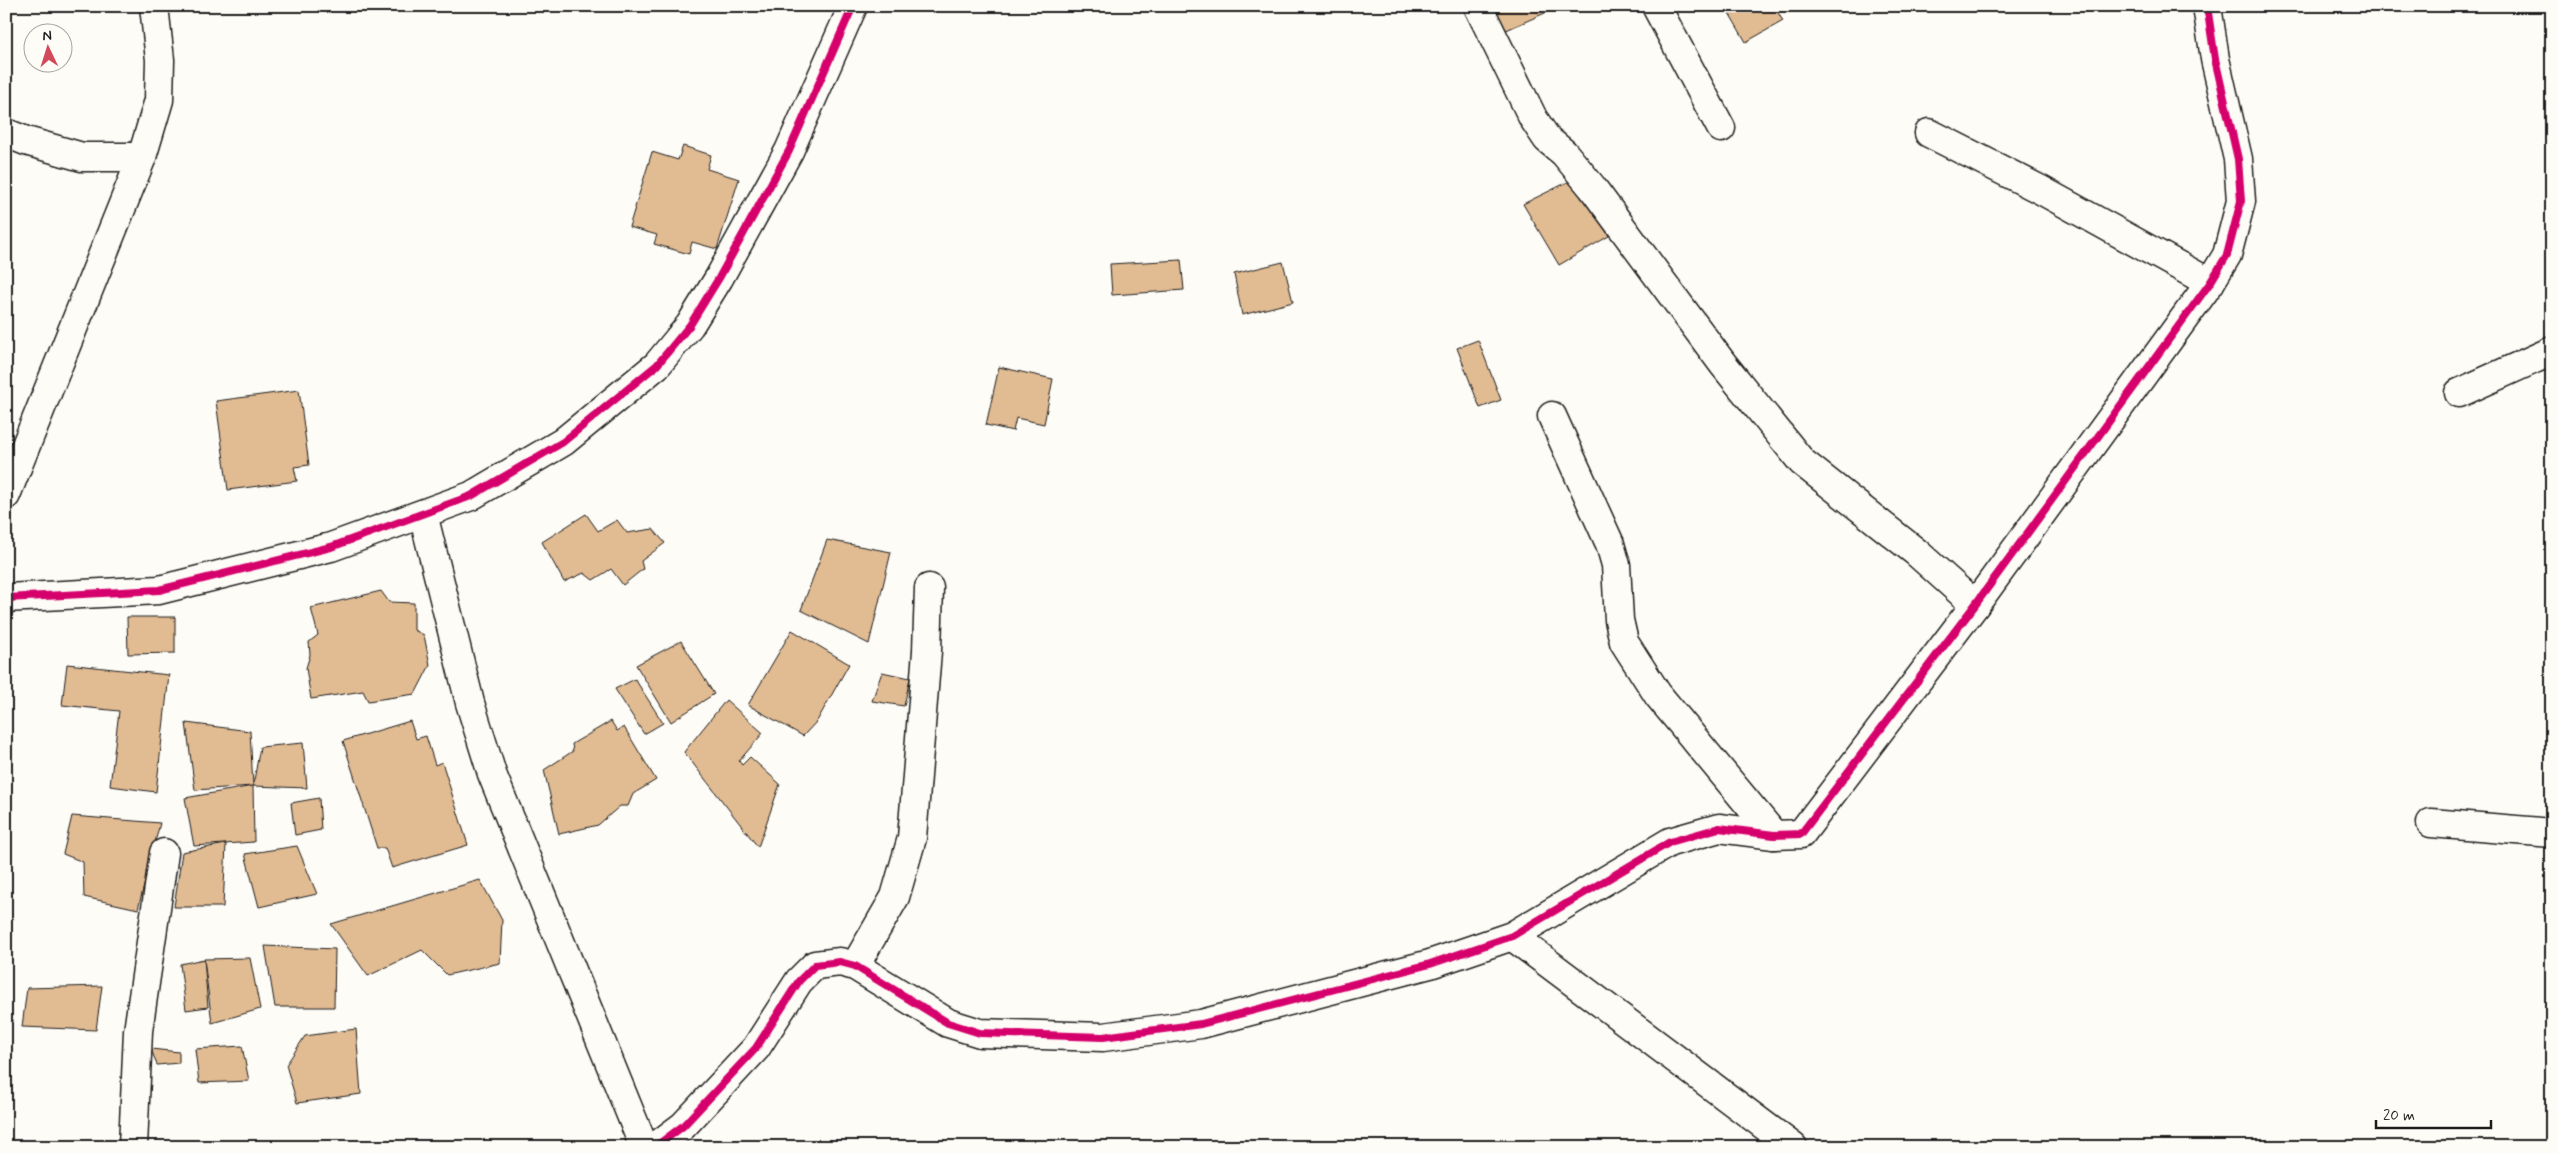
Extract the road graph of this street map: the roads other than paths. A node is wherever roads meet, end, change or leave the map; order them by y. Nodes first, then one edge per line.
1 (154, 6) edge
2 (852, 6) edge
3 (1478, 6) edge
4 (1656, 6) edge
5 (2206, 6) edge
6 (1721, 128) dead end
7 (6, 133) edge
8 (1929, 134) dead end
9 (142, 157) junction
10 (2210, 283) junction
11 (2552, 351) edge
12 (2459, 394) dead end
13 (1552, 416) dead end
14 (6, 495) edge
15 (424, 514) junction
16 (929, 588) dead end
17 (6, 598) edge
18 (1975, 605) junction
19 (2431, 823) dead end
20 (2552, 832) edge
21 (1774, 835) junction
22 (164, 853) dead end
23 (1512, 936) junction
24 (855, 966) junction
25 (133, 1147) edge
26 (644, 1147) edge
27 (655, 1147) edge
28 (1793, 1147) edge

1 - 9 street
2 - 15 street
3 - 18 street
4 - 6 street
5 - 10 street
7 - 9 street
8 - 10 street
9 - 14 street
10 - 18 street
11 - 12 street
13 - 21 street
15 - 17 street
15 - 26 street
16 - 24 street
18 - 21 street
19 - 20 street
21 - 23 street
22 - 25 street
23 - 24 street
23 - 28 street
24 - 27 street

